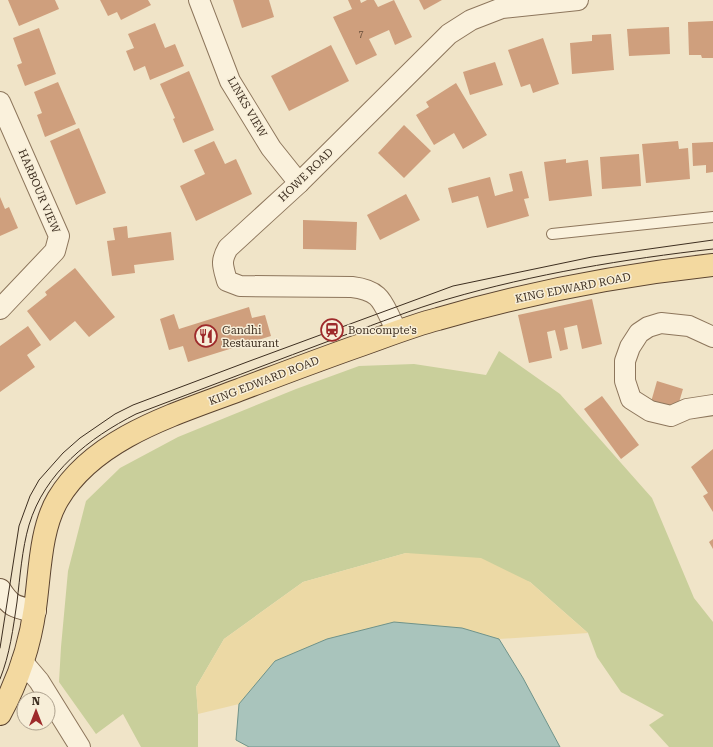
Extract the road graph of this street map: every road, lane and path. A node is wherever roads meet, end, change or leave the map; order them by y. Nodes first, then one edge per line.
1 (199, 0) edge
2 (578, 0) edge
3 (0, 102) edge
4 (299, 184) junction
5 (713, 217) edge
6 (552, 234) dead end
7 (713, 265) edge
8 (0, 309) edge
9 (398, 332) junction
10 (713, 337) edge
11 (713, 406) edge
12 (0, 590) edge
13 (35, 611) junction
14 (22, 661) junction
15 (0, 714) edge
16 (80, 747) edge

1 - 4 street, LINKS VIEW
2 - 4 street, HOWE ROAD
3 - 8 street, HARBOUR VIEW
4 - 9 street, HOWE ROAD
5 - 6 lane
7 - 9 main road, KING EDWARD ROAD
9 - 13 main road, KING EDWARD ROAD
10 - 11 street
12 - 13 main road
13 - 14 main road, KING EDWARD ROAD
14 - 15 main road, KING EDWARD ROAD
14 - 16 street

